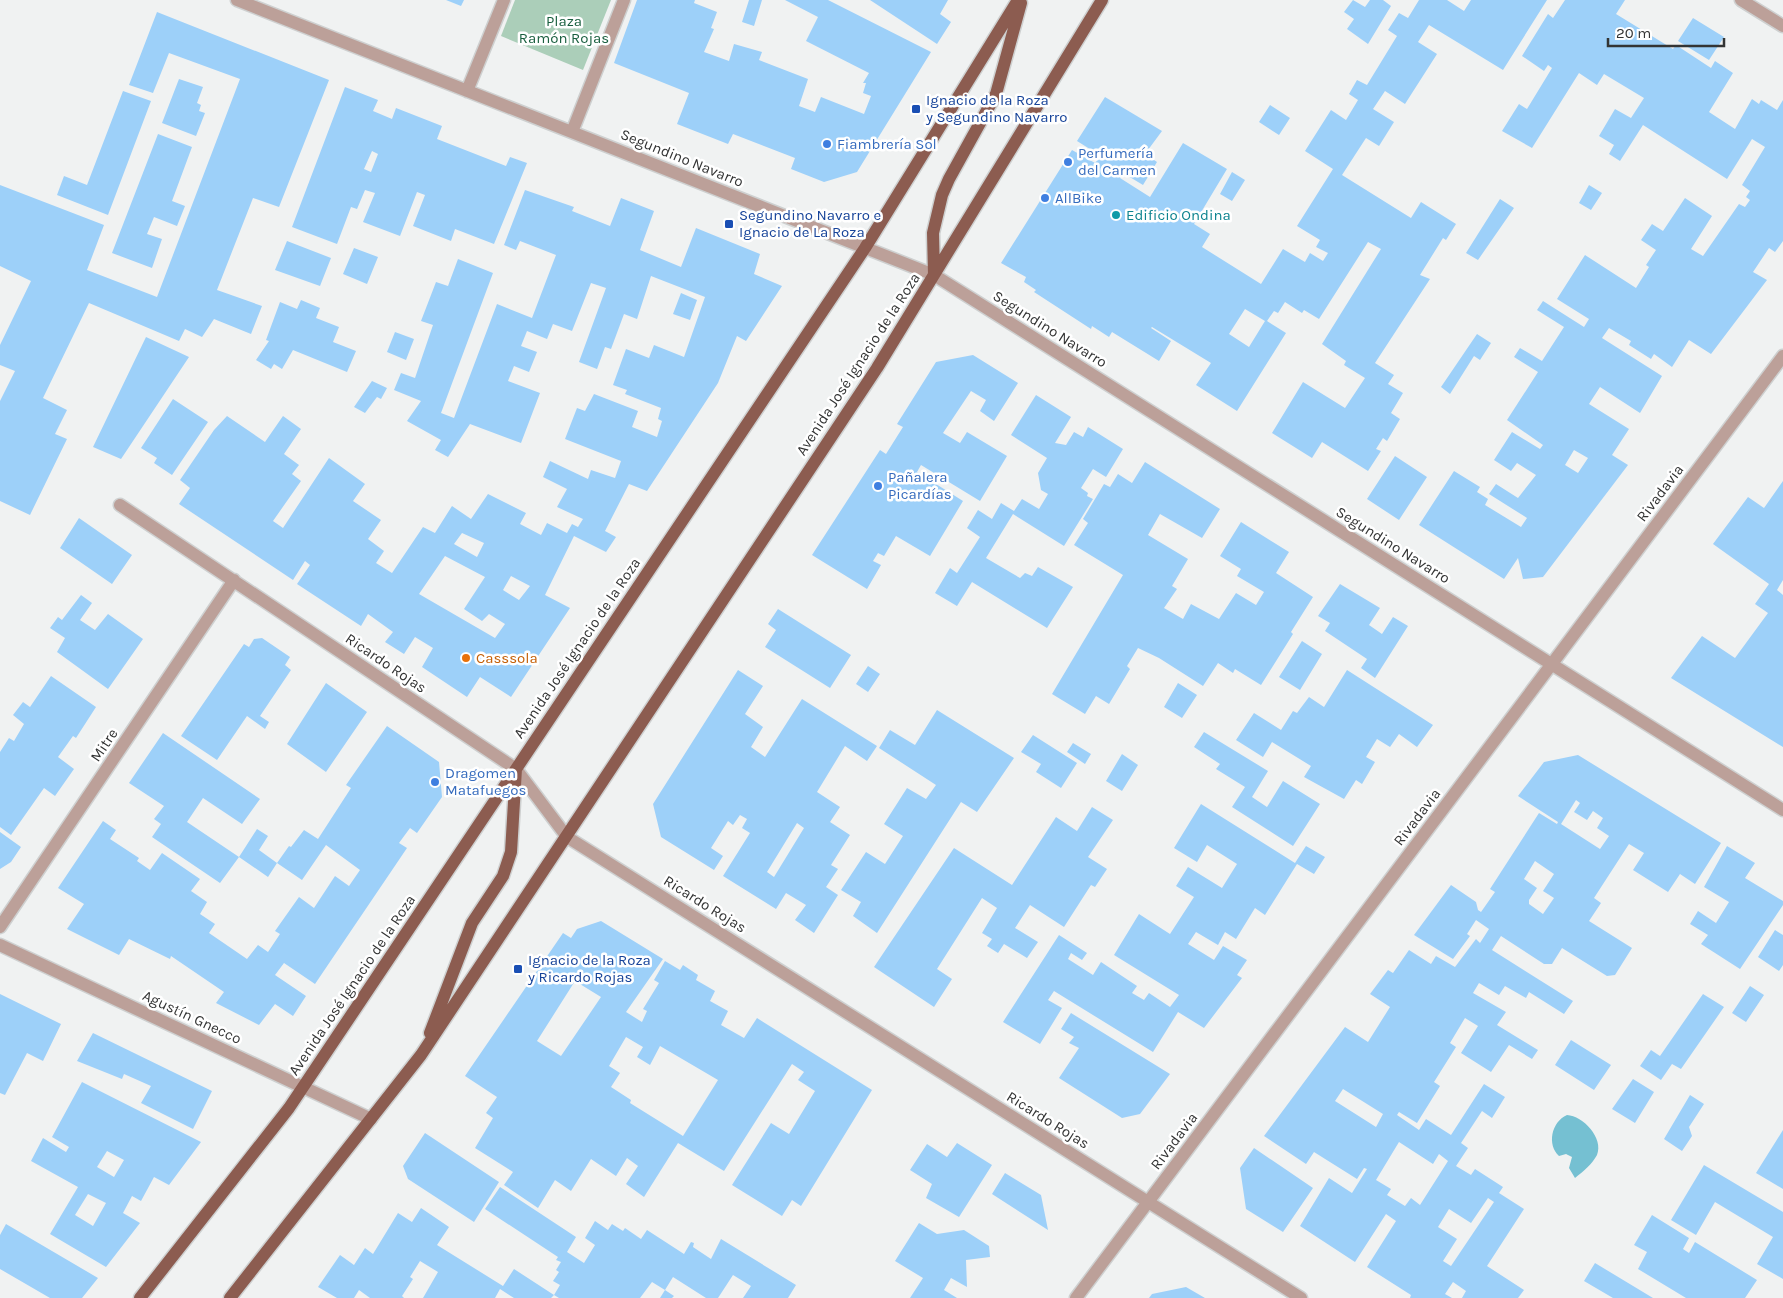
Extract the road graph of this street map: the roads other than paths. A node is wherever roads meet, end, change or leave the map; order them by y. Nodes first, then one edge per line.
1 (237, 0) edge
2 (504, 0) edge
3 (624, 0) edge
4 (1018, 0) edge
5 (1022, 0) edge
6 (1102, 0) edge
7 (1741, 0) edge
8 (1783, 26) edge
9 (467, 91) junction
10 (572, 132) junction
11 (865, 248) junction
12 (934, 275) junction
13 (1783, 356) edge
14 (120, 505) dead end
15 (234, 580) junction
16 (1552, 665) junction
17 (516, 769) junction
18 (1783, 810) edge
19 (567, 837) junction
20 (0, 927) edge
21 (0, 944) edge
22 (421, 1055) junction
23 (303, 1088) junction
24 (371, 1119) junction
25 (1148, 1202) junction
26 (140, 1298) edge
27 (230, 1298) edge
28 (1076, 1298) edge
29 (1301, 1298) edge

1 - 9 street, Segundino Navarro
2 - 9 street
3 - 10 street
4 - 11 main road, Avenida José Ignacio de la Roza
5 - 12 main road
6 - 12 main road, Avenida José Ignacio de la Roza
7 - 8 street
9 - 10 street, Segundino Navarro
10 - 11 street, Segundino Navarro
11 - 12 street, Segundino Navarro
11 - 17 main road, Avenida José Ignacio de la Roza
12 - 16 street, Segundino Navarro
12 - 19 main road, Avenida José Ignacio de la Roza
13 - 16 street, Rivadavia
14 - 15 street, Ricardo Rojas
15 - 17 street, Ricardo Rojas
15 - 20 street, Mitre
16 - 18 street, Segundino Navarro
16 - 25 street, Rivadavia
17 - 19 street, Ricardo Rojas
17 - 22 main road
17 - 23 main road, Avenida José Ignacio de la Roza
19 - 22 main road, Avenida José Ignacio de la Roza
19 - 25 street, Ricardo Rojas
21 - 23 street, Agustín Gnecco
22 - 24 main road, Avenida José Ignacio de la Roza
23 - 24 street, Agustín Gnecco
23 - 26 main road, Avenida José Ignacio de la Roza
24 - 27 main road, Avenida José Ignacio de la Roza
25 - 28 street, Rivadavia
25 - 29 street, Ricardo Rojas

